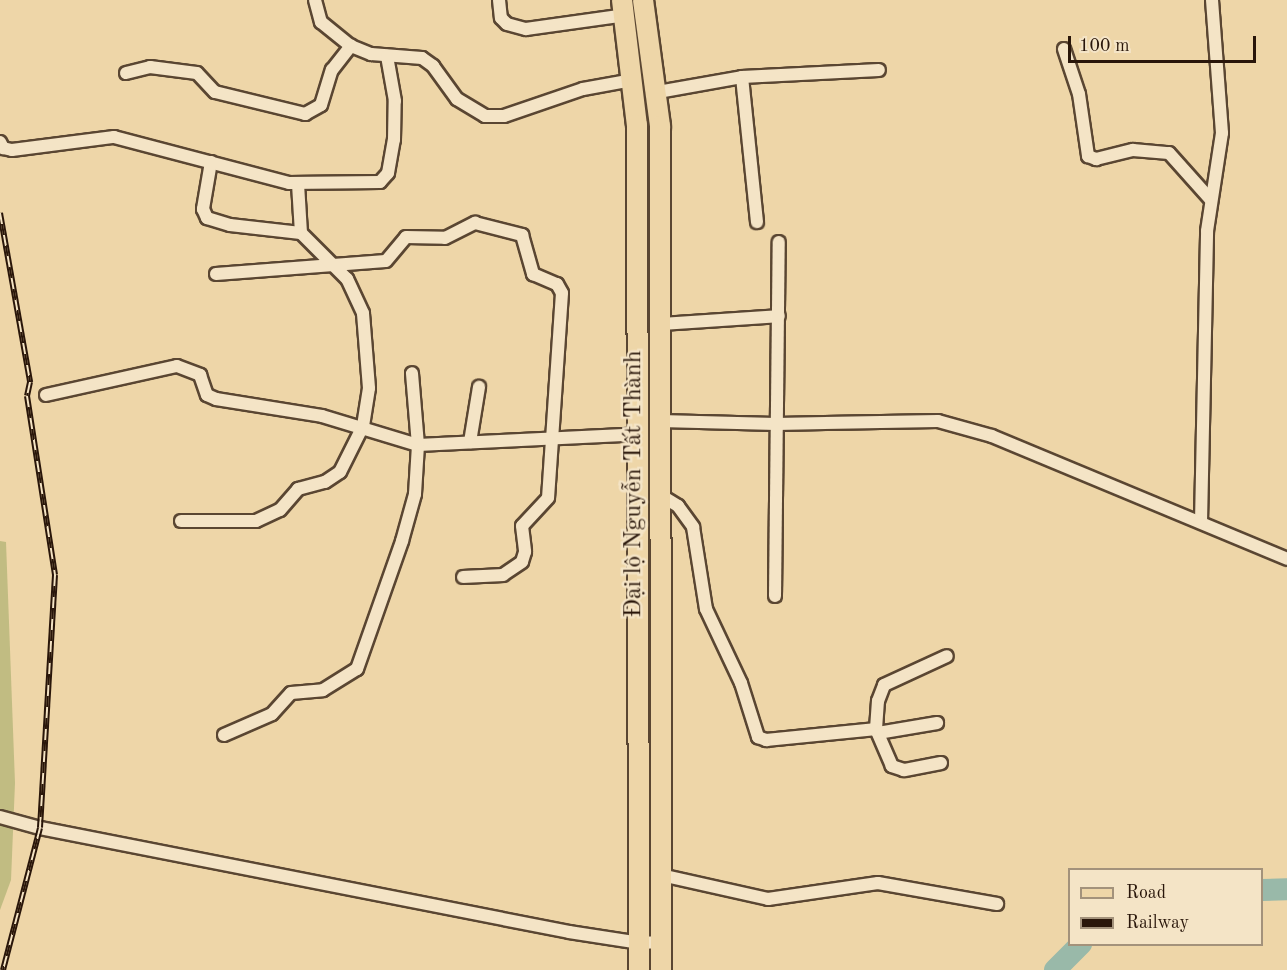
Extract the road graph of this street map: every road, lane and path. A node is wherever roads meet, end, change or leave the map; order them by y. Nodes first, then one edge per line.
1 (315, 0) edge
2 (499, 0) edge
3 (643, 0) edge
4 (1212, 0) edge
5 (624, 8) edge
6 (351, 46) junction
7 (1064, 50) dead end
8 (387, 56) junction
9 (879, 70) dead end
10 (126, 73) dead end
11 (742, 77) junction
12 (634, 87) junction
13 (658, 92) junction
14 (0, 142) edge
15 (211, 162) junction
16 (298, 184) junction
17 (1211, 200) junction
18 (757, 222) dead end
19 (301, 233) junction
20 (779, 242) dead end
21 (332, 266) junction
22 (216, 274) dead end
23 (779, 316) junction
24 (660, 324) junction
25 (412, 373) dead end
26 (479, 387) dead end
27 (46, 394) dead end
28 (660, 421) junction
29 (776, 424) junction
30 (363, 426) junction
31 (639, 427) junction
32 (554, 438) junction
33 (470, 442) junction
34 (418, 445) junction
35 (660, 495) junction
36 (181, 521) dead end
37 (1201, 522) junction
38 (1287, 559) edge
39 (463, 577) dead end
40 (775, 596) dead end
41 (947, 656) dead end
42 (937, 723) dead end
43 (877, 731) junction
44 (224, 735) dead end
45 (941, 763) dead end
46 (0, 817) edge
47 (661, 875) junction
48 (997, 904) dead end
49 (661, 942) junction
50 (640, 943) junction
51 (639, 970) edge
52 (661, 970) edge

1 - 6 street
2 - 5 street
3 - 13 main road, Đại lộ Nguyễn Tất Thành
4 - 17 street
5 - 12 main road, Đại lộ Nguyễn Tất Thành
6 - 8 street
6 - 10 street
7 - 17 street
8 - 12 street
8 - 16 street
9 - 11 street
11 - 13 street
11 - 18 street
12 - 13 main road
12 - 31 main road, Đại lộ Nguyễn Tất Thành
13 - 24 main road, Đại lộ Nguyễn Tất Thành
14 - 15 street
15 - 16 street
15 - 19 street
16 - 19 street
17 - 37 street
19 - 21 street
20 - 23 street
21 - 22 street
21 - 30 street
21 - 32 street
23 - 24 street
23 - 29 street
24 - 28 main road, Đại lộ Nguyễn Tất Thành
25 - 34 street
26 - 33 street
27 - 30 street
28 - 29 street
28 - 31 main road
28 - 35 main road, Đại lộ Nguyễn Tất Thành
29 - 37 street
29 - 40 street
30 - 34 street
30 - 36 street
31 - 32 street
31 - 50 main road, Đại lộ Nguyễn Tất Thành
32 - 33 street
32 - 39 street
33 - 34 street
34 - 44 street
35 - 43 street
35 - 47 main road, Đại lộ Nguyễn Tất Thành
37 - 38 street
41 - 43 street
42 - 43 street
43 - 45 street
46 - 50 street
47 - 48 street
47 - 49 main road, Đại lộ Nguyễn Tất Thành
49 - 50 street
49 - 52 main road, Đại lộ Nguyễn Tất Thành
50 - 51 main road, Đại lộ Nguyễn Tất Thành

